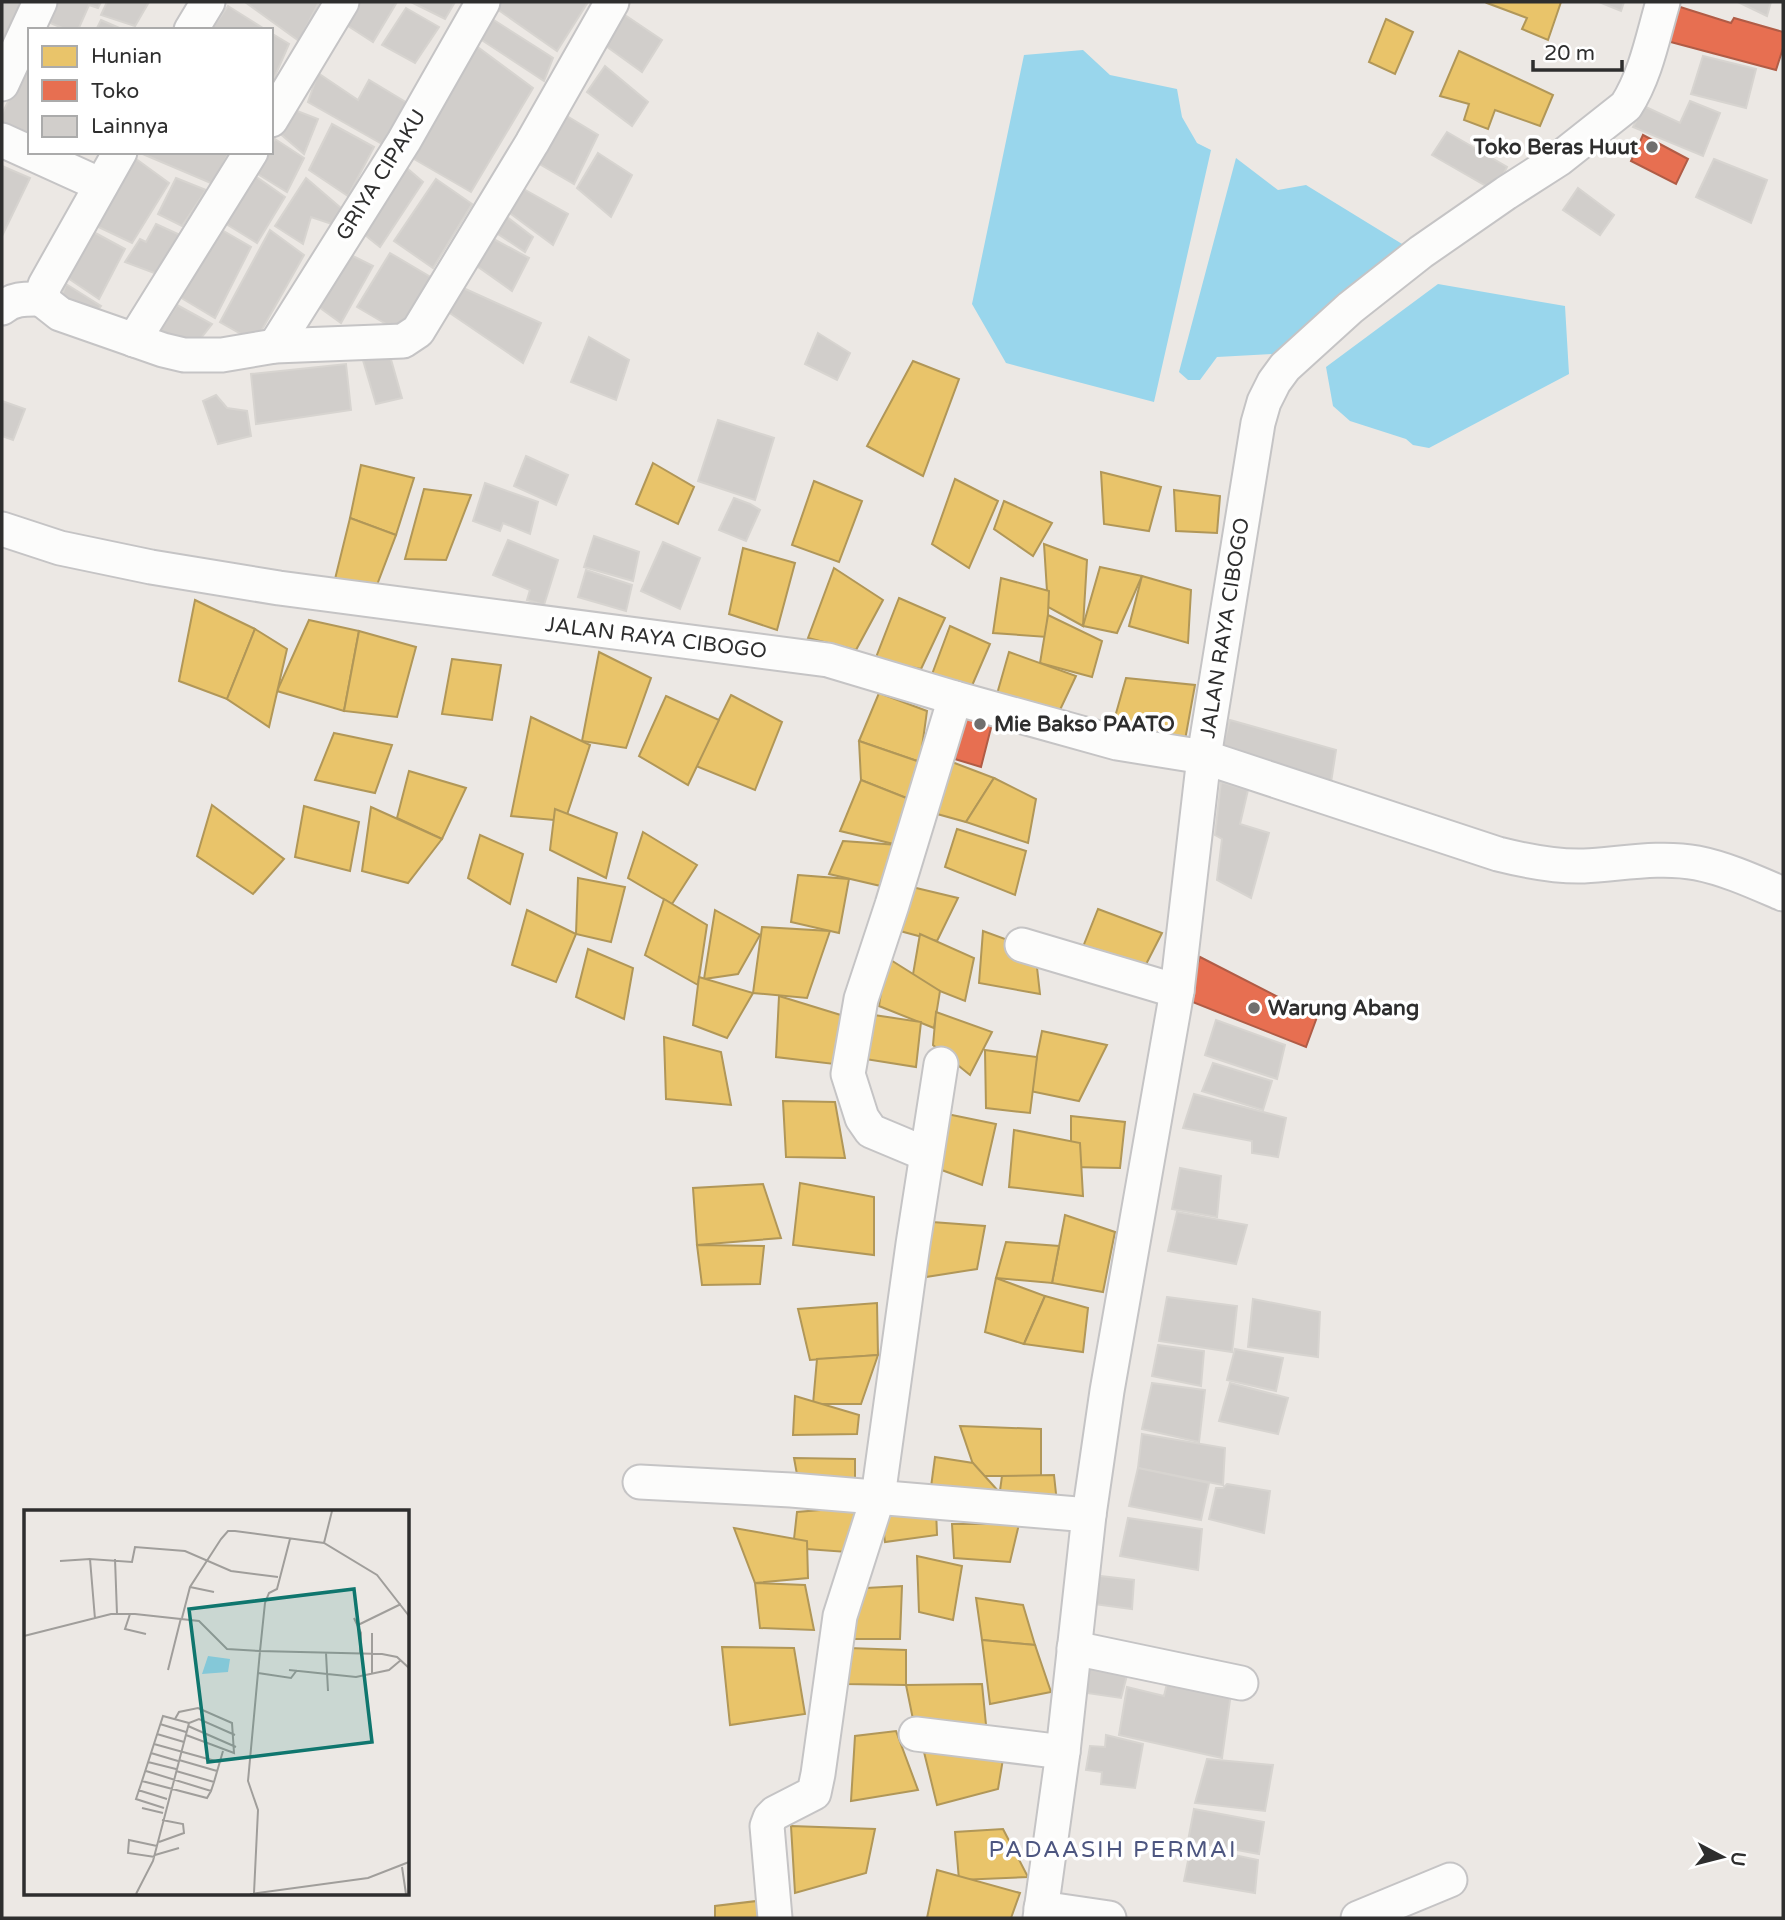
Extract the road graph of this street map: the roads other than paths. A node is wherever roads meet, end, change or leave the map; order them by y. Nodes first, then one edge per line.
1 (40, 2) edge
2 (208, 2) edge
3 (342, 2) edge
4 (483, 2) edge
5 (612, 2) edge
6 (1663, 2) edge
7 (192, 28) edge
8 (2, 84) edge
9 (273, 117) edge
10 (2, 140) edge
11 (28, 152) edge
12 (33, 154) edge
13 (119, 154) edge
14 (250, 154) edge
15 (101, 185) junction
16 (41, 299) junction
17 (2, 308) edge
18 (134, 340) junction
19 (275, 346) junction
20 (2, 529) edge
21 (955, 698) junction
22 (1204, 757) junction
23 (1783, 894) edge
24 (1022, 946) dead end
25 (1177, 991) junction
26 (941, 1064) dead end
27 (926, 1154) junction
28 (640, 1482) dead end
29 (878, 1497) junction
30 (1089, 1515) junction
31 (1074, 1648) junction
32 (1241, 1683) dead end
33 (916, 1734) dead end
34 (1063, 1752) junction
35 (1450, 1880) dead end
36 (1041, 1913) edge
37 (1364, 1917) edge
38 (775, 1918) edge
39 (1109, 1918) edge

1 - 8 street
2 - 7 street
3 - 9 street
4 - 19 street, GRIYA CIPAKU
5 - 19 street
6 - 22 street, JALAN RAYA CIBOGO
10 - 11 street
12 - 15 street
13 - 15 street
14 - 18 street
15 - 16 street
16 - 17 street
16 - 18 street
18 - 19 street
20 - 21 street, JALAN RAYA CIBOGO
21 - 22 street, JALAN RAYA CIBOGO
21 - 27 street
22 - 23 street
22 - 25 street
24 - 25 street
25 - 30 street
26 - 27 street
27 - 29 street
28 - 29 street
29 - 30 street
29 - 38 street
30 - 31 street
31 - 32 street
31 - 34 street
33 - 34 street
34 - 36 street
35 - 37 street
36 - 39 street

